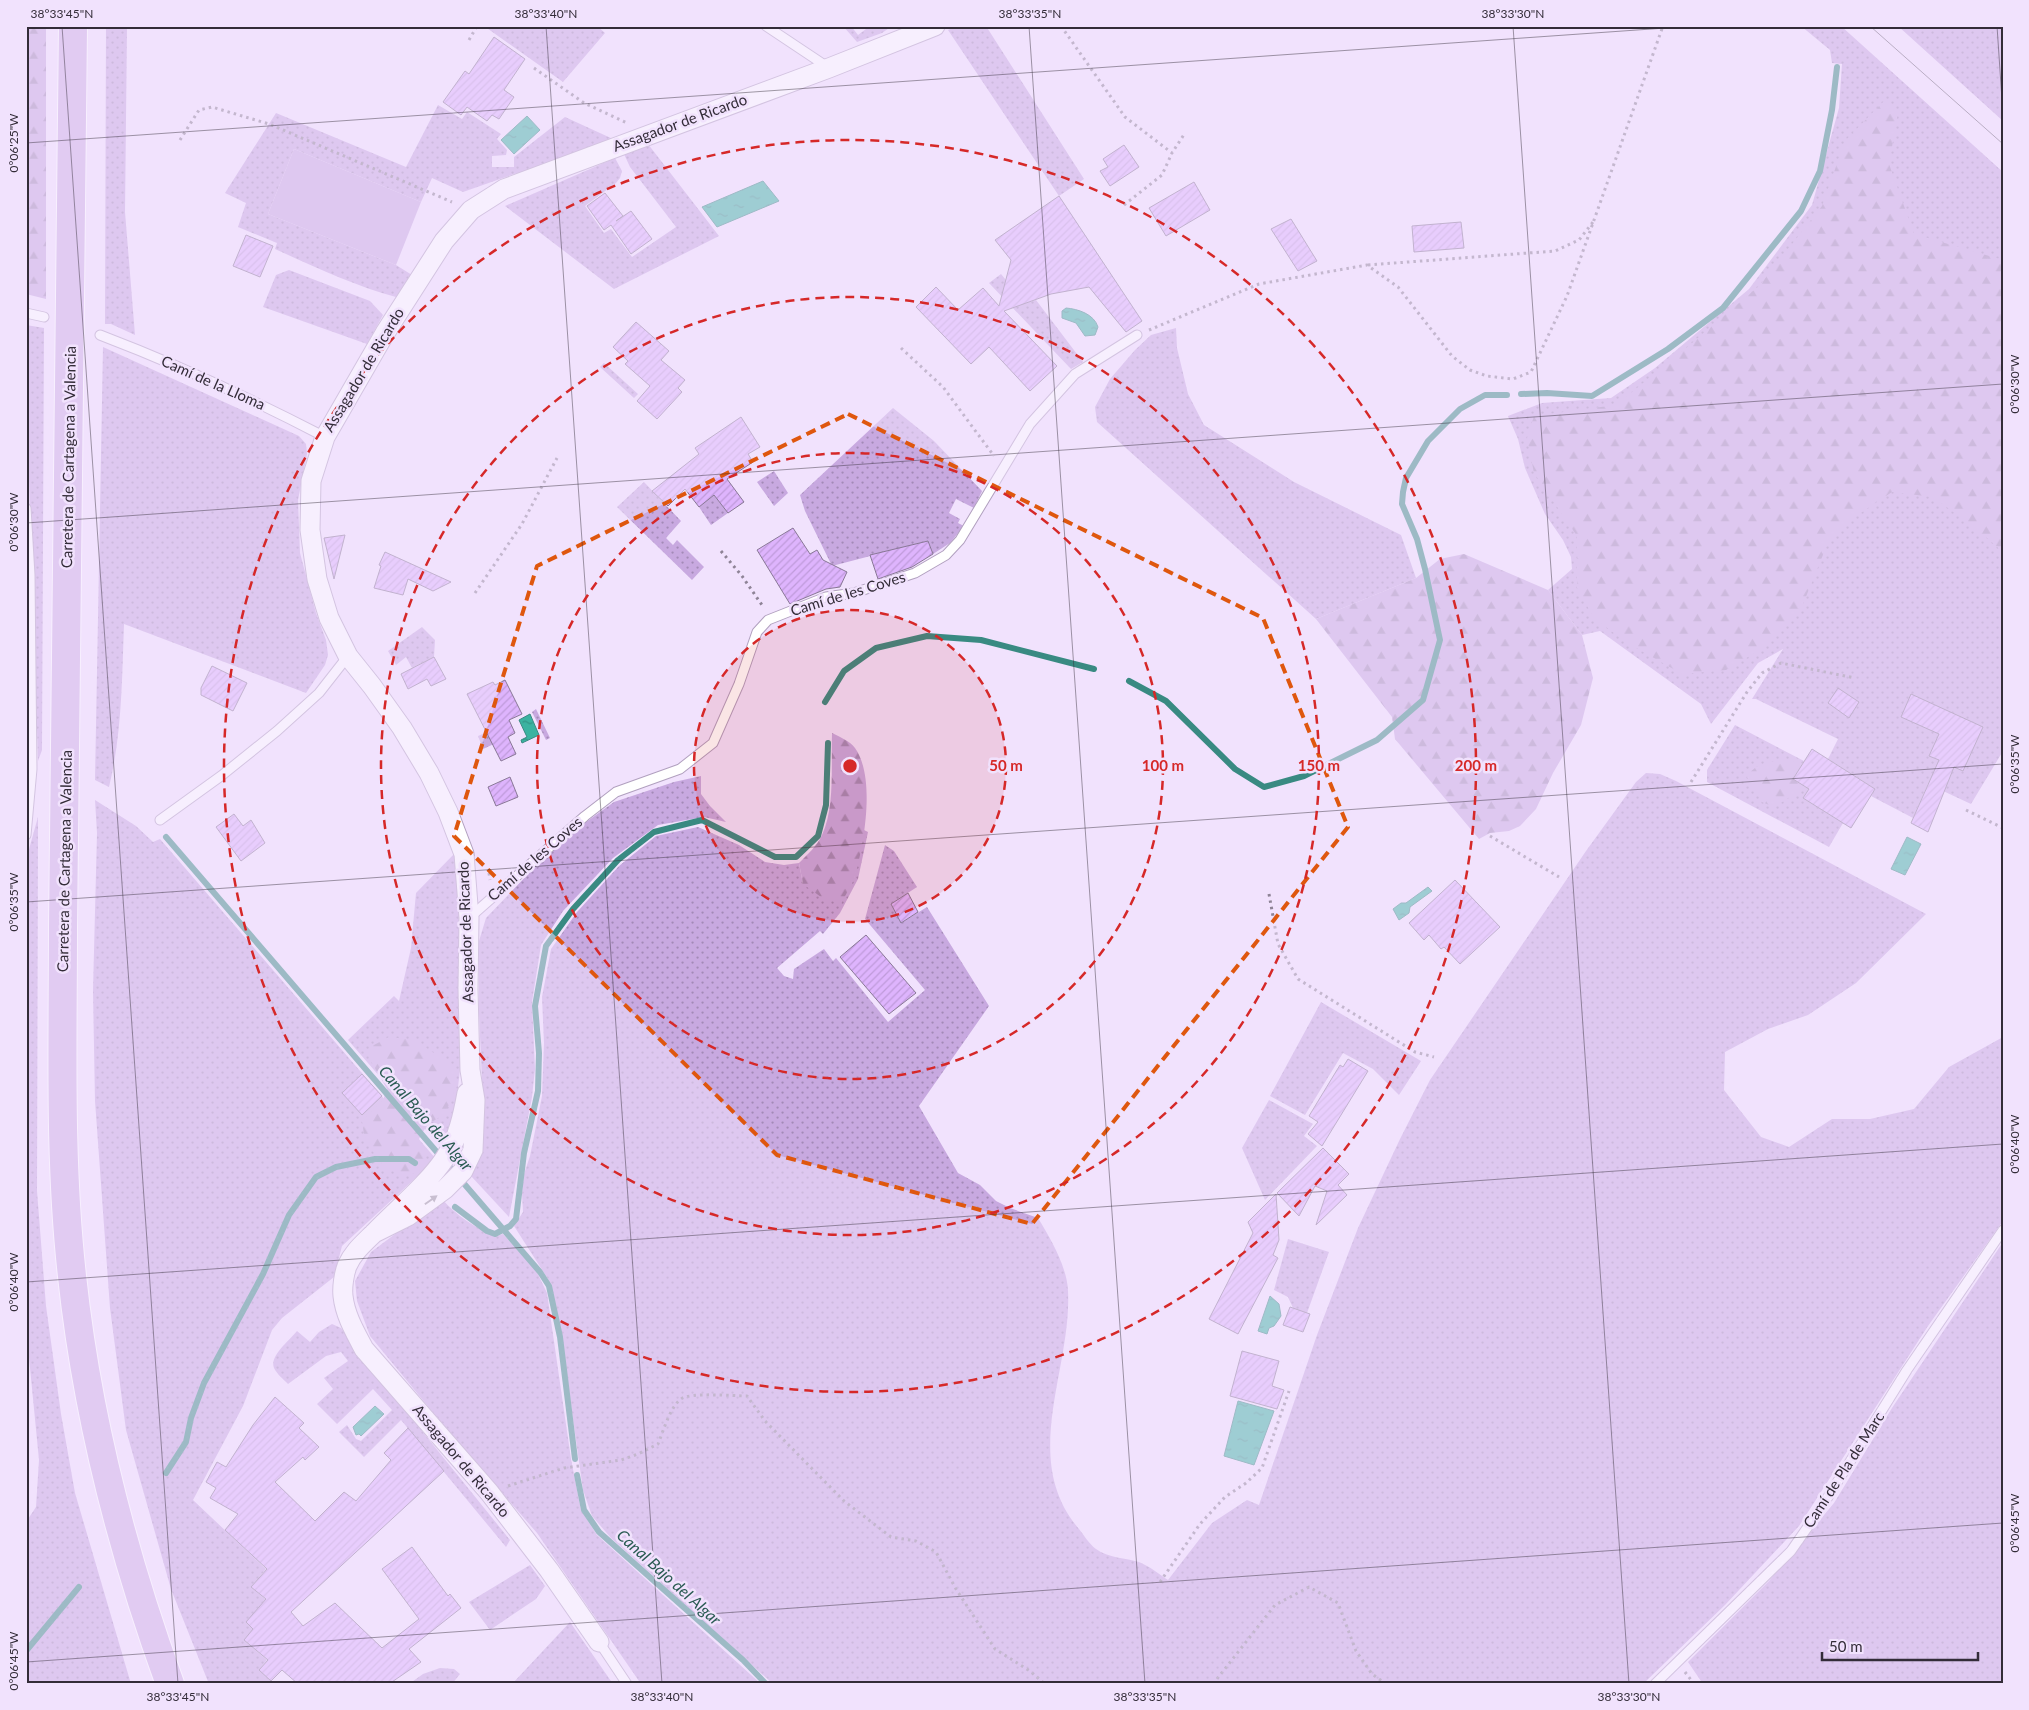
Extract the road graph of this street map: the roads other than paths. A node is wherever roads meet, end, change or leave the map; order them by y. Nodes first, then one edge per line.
1 (73, 26) edge
2 (766, 26) edge
3 (935, 26) edge
4 (829, 68) junction
5 (26, 312) edge
6 (44, 317) dead end
7 (100, 335) dead end
8 (1137, 335) road end
9 (325, 436) junction
10 (26, 508) edge
11 (348, 656) junction
12 (160, 820) dead end
13 (26, 835) edge
14 (469, 918) junction
15 (2003, 1230) edge
16 (599, 1642) joint
17 (170, 1684) edge
18 (627, 1684) edge
19 (1655, 1684) edge

1 - 17 highway, Carretera de Cartagena a Valencia
2 - 4 lane
3 - 4 street, Assagador de Ricardo
4 - 9 street, Assagador de Ricardo
5 - 6 lane
7 - 9 lane, Camí de la Lloma
8 - 14 lane, Camí de les Coves
9 - 11 street, Assagador de Ricardo
10 - 13 lane
11 - 12 lane
11 - 14 street, Assagador de Ricardo
14 - 16 street, Assagador de Ricardo
15 - 19 lane, Camí de Pla de Marc
16 - 18 lane, Assagador de Ricardo

